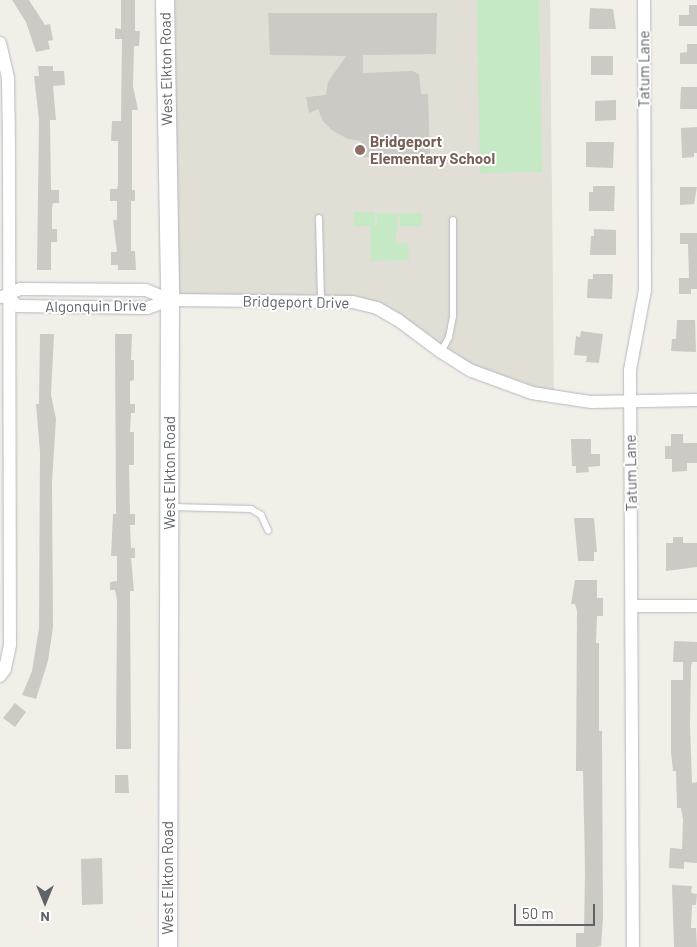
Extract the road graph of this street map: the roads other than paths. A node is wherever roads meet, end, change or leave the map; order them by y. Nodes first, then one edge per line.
1 (165, 0) edge
2 (644, 0) edge
3 (0, 43) edge
4 (5, 145) edge
5 (319, 218) dead end
6 (453, 220) dead end
7 (4, 297) edge
8 (170, 300) junction
9 (320, 301) junction
10 (441, 352) junction
11 (697, 400) edge
12 (630, 401) junction
13 (170, 507) junction
14 (268, 530) dead end
15 (632, 606) junction
16 (697, 606) edge
17 (0, 676) edge
18 (168, 947) edge
19 (633, 947) edge

1 - 8 street, West Elkton Road
2 - 12 street, Tatum Lane
3 - 4 street
4 - 7 street
5 - 9 lane
6 - 10 lane
7 - 8 street, Algonquin Drive
7 - 8 street, Algonquin Drive
7 - 17 street
8 - 9 street, Bridgeport Drive
8 - 13 street, West Elkton Road
9 - 10 street, Bridgeport Drive
10 - 12 street, Bridgeport Drive
11 - 12 street, Bridgeport Drive
12 - 15 street, Tatum Lane
13 - 14 lane
13 - 18 street, West Elkton Road
15 - 16 street
15 - 19 street, Tatum Lane

